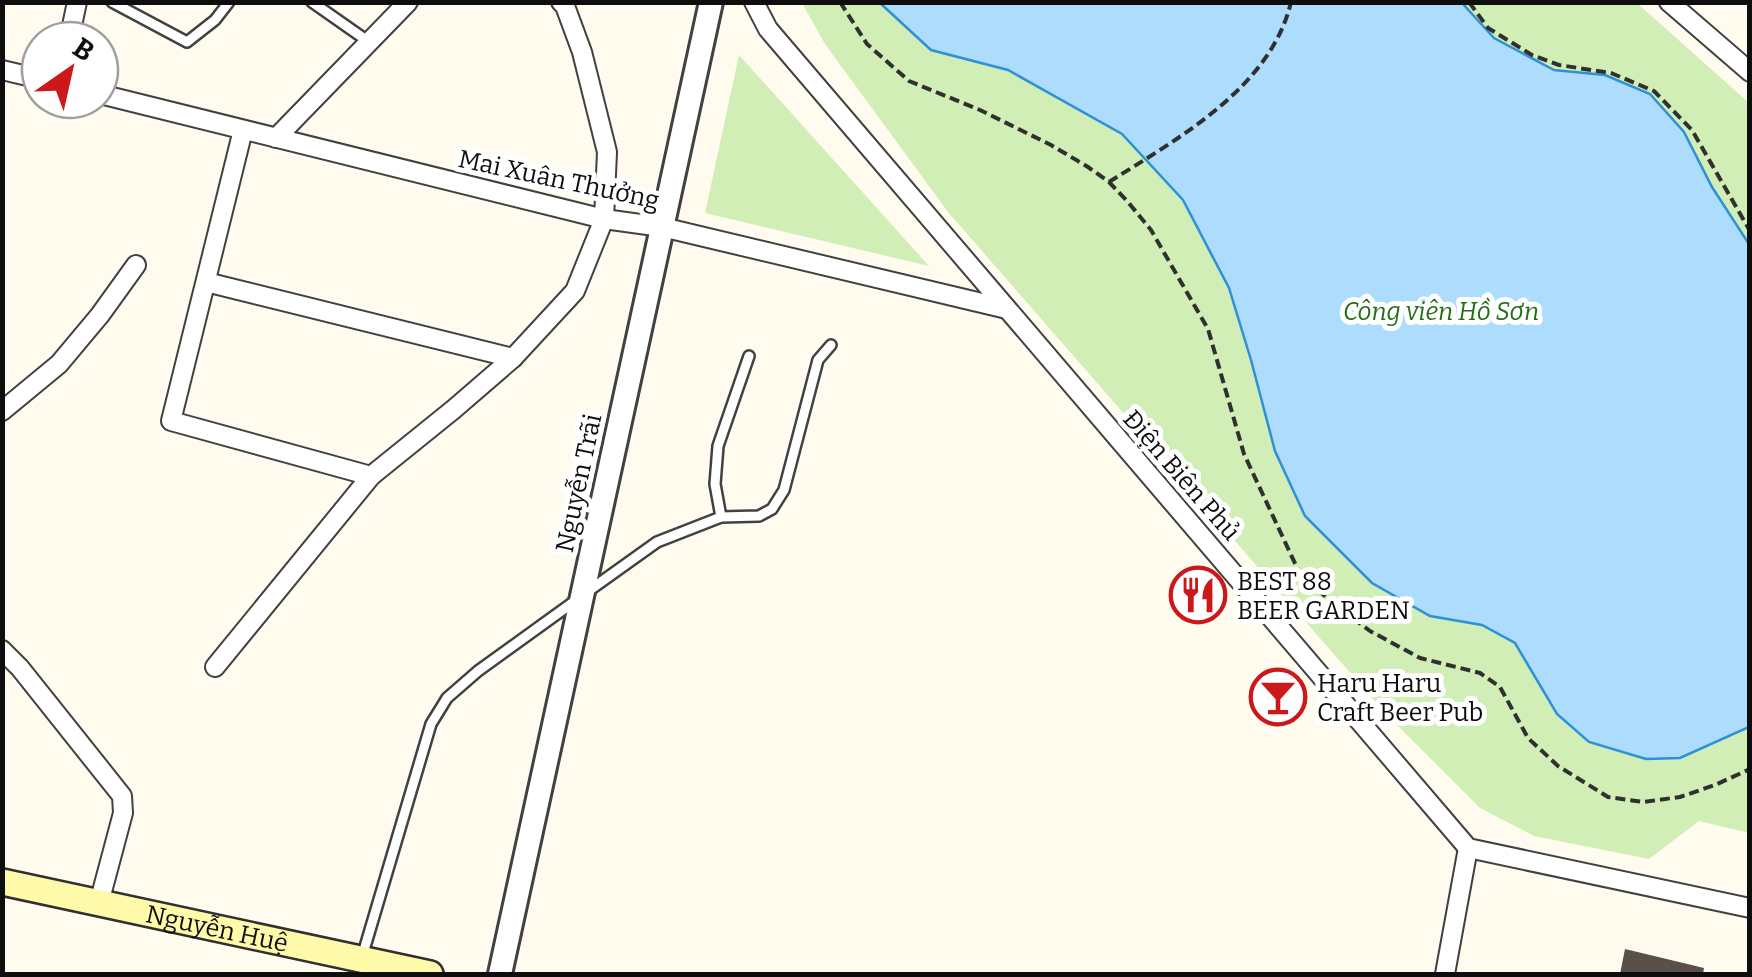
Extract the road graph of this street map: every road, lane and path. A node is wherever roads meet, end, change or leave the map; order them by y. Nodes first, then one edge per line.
1 (112, 2) edge
2 (229, 2) edge
3 (312, 2) edge
4 (408, 2) edge
5 (561, 2) edge
6 (711, 2) edge
7 (754, 2) edge
8 (840, 2) edge
9 (1291, 2) edge
10 (1468, 2) edge
11 (1669, 2) edge
12 (369, 42) junction
13 (1750, 72) edge
14 (120, 99) edge
15 (244, 130) junction
16 (276, 138) junction
17 (1109, 182) junction
18 (604, 219) junction
19 (662, 226) junction
20 (1750, 231) edge
21 (136, 265) dead end
22 (206, 282) junction
23 (1007, 309) junction
24 (832, 346) dead end
25 (749, 356) dead end
26 (513, 358) junction
27 (2, 411) edge
28 (370, 476) junction
29 (721, 517) junction
30 (582, 596) junction
31 (2, 650) edge
32 (215, 666) dead end
33 (1750, 769) edge
34 (1468, 848) junction
35 (2, 882) edge
36 (99, 904) junction
37 (1750, 908) edge
38 (362, 960) junction
39 (430, 974) edge
40 (500, 974) edge
41 (1445, 974) edge

1 - 2 lane
3 - 12 lane
4 - 12 street
5 - 18 street
6 - 19 street, Nguyễn Trãi
7 - 23 street, Điện Biên Phủ
8 - 17 path
9 - 17 path
10 - 20 path
11 - 13 street
12 - 16 street
14 - 15 street, Mai Xuân Thưởng
15 - 16 street, Mai Xuân Thưởng
15 - 22 street
16 - 18 street, Mai Xuân Thưởng
17 - 33 path
18 - 19 street, Mai Xuân Thưởng
18 - 26 street
19 - 23 street, Mai Xuân Thưởng
19 - 30 street, Nguyễn Trãi
21 - 27 street
22 - 26 street
22 - 28 street
23 - 34 street, Điện Biên Phủ
24 - 29 lane
25 - 29 lane
26 - 28 street
28 - 32 street
29 - 30 lane
30 - 38 lane
30 - 40 street, Nguyễn Trãi
31 - 36 street
34 - 37 street
34 - 41 street
35 - 36 main road, Nguyễn Huệ
36 - 38 main road, Nguyễn Huệ
38 - 39 main road, Nguyễn Huệ

